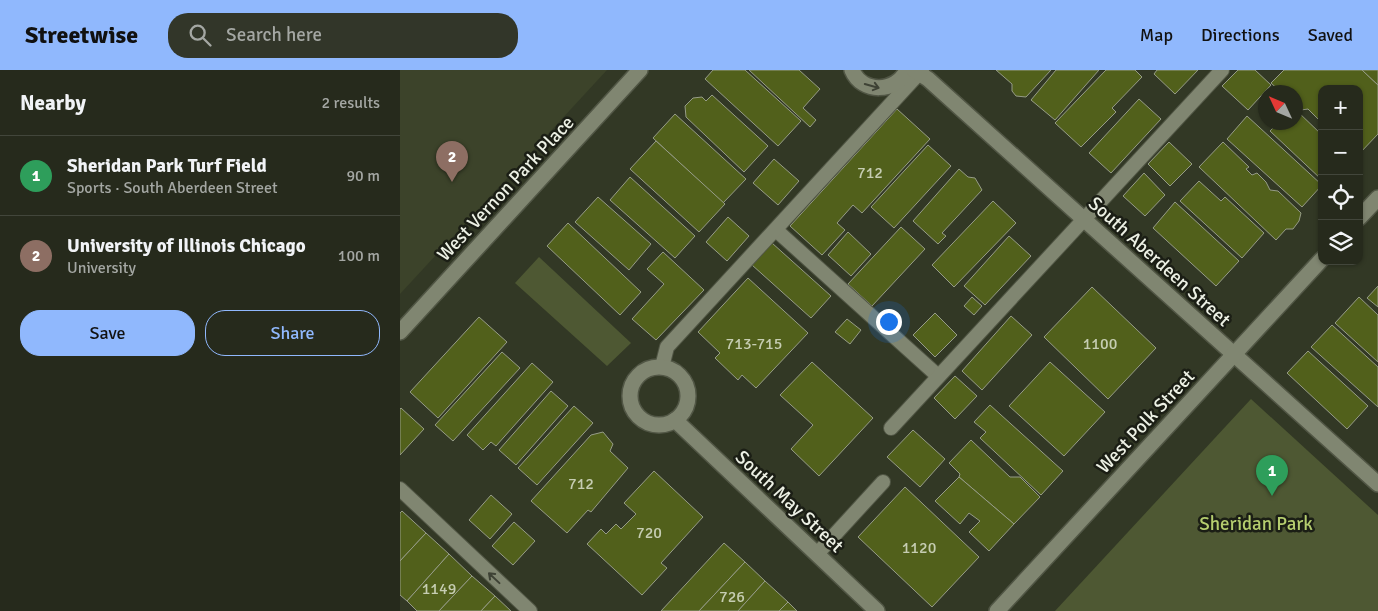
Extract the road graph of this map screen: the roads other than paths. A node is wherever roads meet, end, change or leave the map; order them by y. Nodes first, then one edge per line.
1 (640, 70) edge
2 (852, 70) edge
3 (916, 71) edge
4 (1219, 71) edge
5 (1378, 198) edge
6 (1363, 214) edge
7 (1084, 219) junction
8 (776, 230) junction
9 (1318, 263) edge
10 (400, 332) edge
11 (1233, 354) junction
12 (662, 367) junction
13 (938, 376) junction
14 (675, 420) junction
15 (890, 428) dead end
16 (883, 482) dead end
17 (1378, 484) edge
18 (400, 489) edge
19 (816, 554) junction
20 (530, 611) edge
21 (877, 611) edge
22 (997, 611) edge

1 - 10 street, West Vernon Park Place
2 -> 3 street
3 - 7 street, South Aberdeen Street
3 - 8 lane
4 - 7 lane
5 - 6 street
7 - 11 street, South Aberdeen Street
7 - 13 lane
8 - 12 lane
8 - 13 lane
9 - 11 street, West Polk Street
11 - 17 street, South Aberdeen Street
11 - 22 street, West Polk Street
12 - 14 street
12 - 14 street
13 - 15 lane
14 - 19 street, South May Street
16 - 19 lane
20 -> 18 lane
19 - 21 street, South May Street

